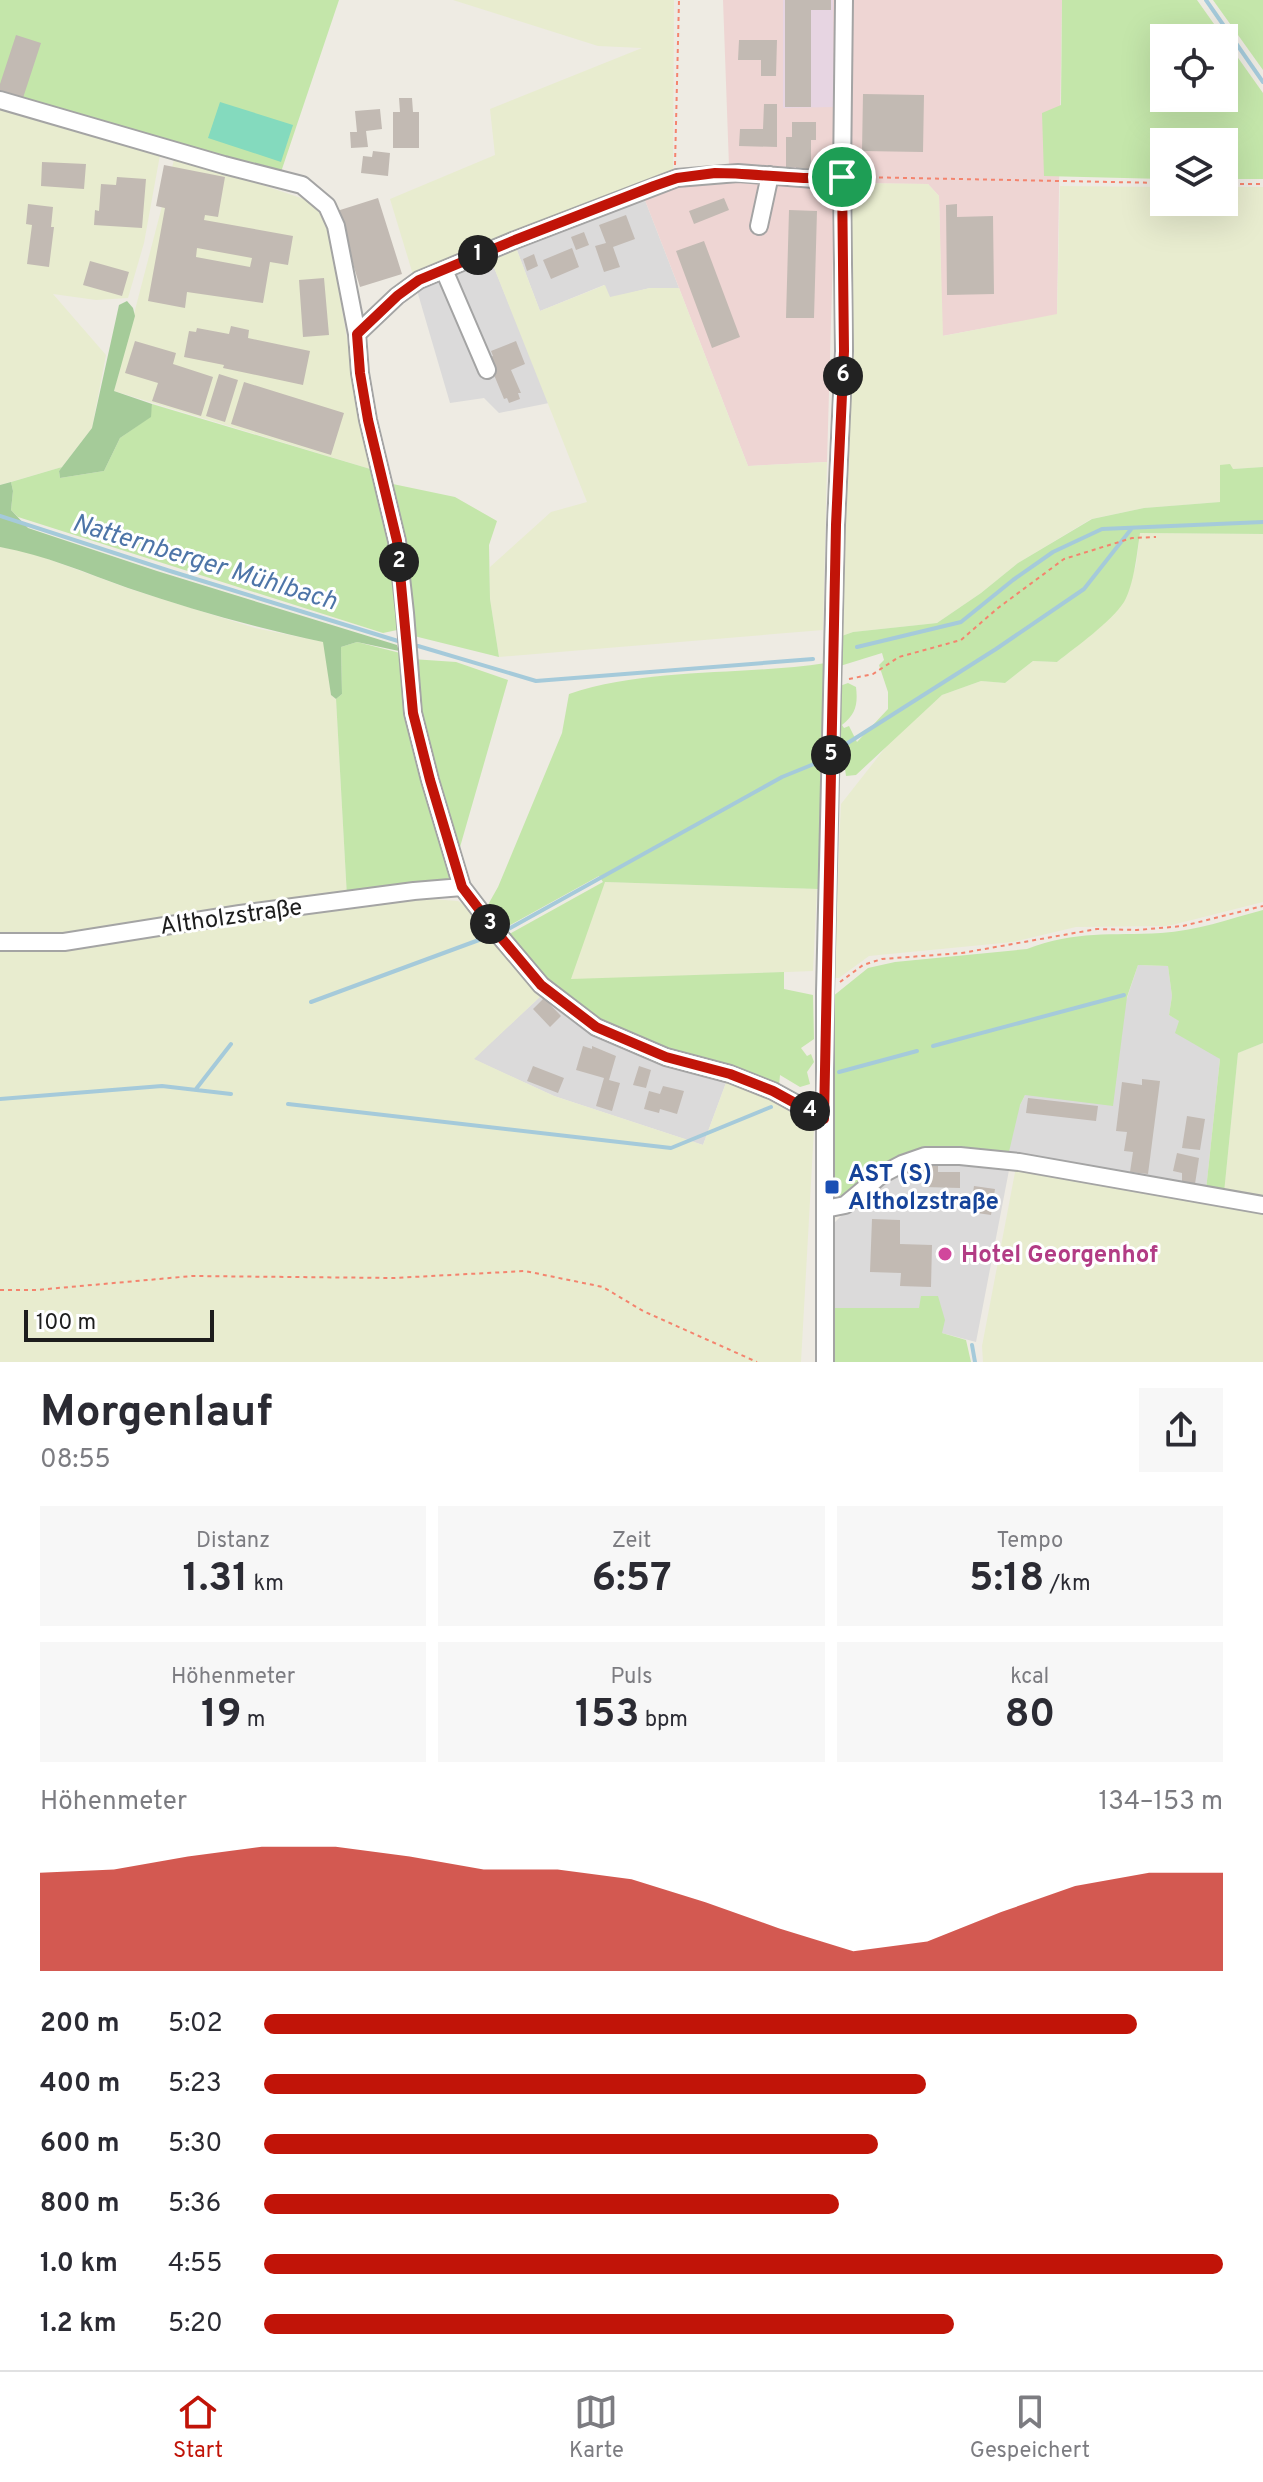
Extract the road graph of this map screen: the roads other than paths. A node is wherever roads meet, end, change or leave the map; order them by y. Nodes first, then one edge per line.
1 (844, 0) edge
2 (0, 100) edge
3 (770, 175) junction
4 (842, 177) junction
5 (759, 226) dead end
6 (444, 270) junction
7 (357, 334) junction
8 (487, 370) dead end
9 (462, 887) junction
10 (0, 942) edge
11 (824, 1119) junction
12 (1263, 1205) edge
13 (825, 1209) junction
14 (825, 1362) edge

1 - 4 street
2 - 7 street
3 - 4 street
3 - 5 street
3 - 6 street
4 - 11 street
6 - 7 street
6 - 8 street
7 - 9 street
9 - 10 street, Altholzstraße
9 - 11 street
11 - 13 street
12 - 13 street
13 - 14 street

